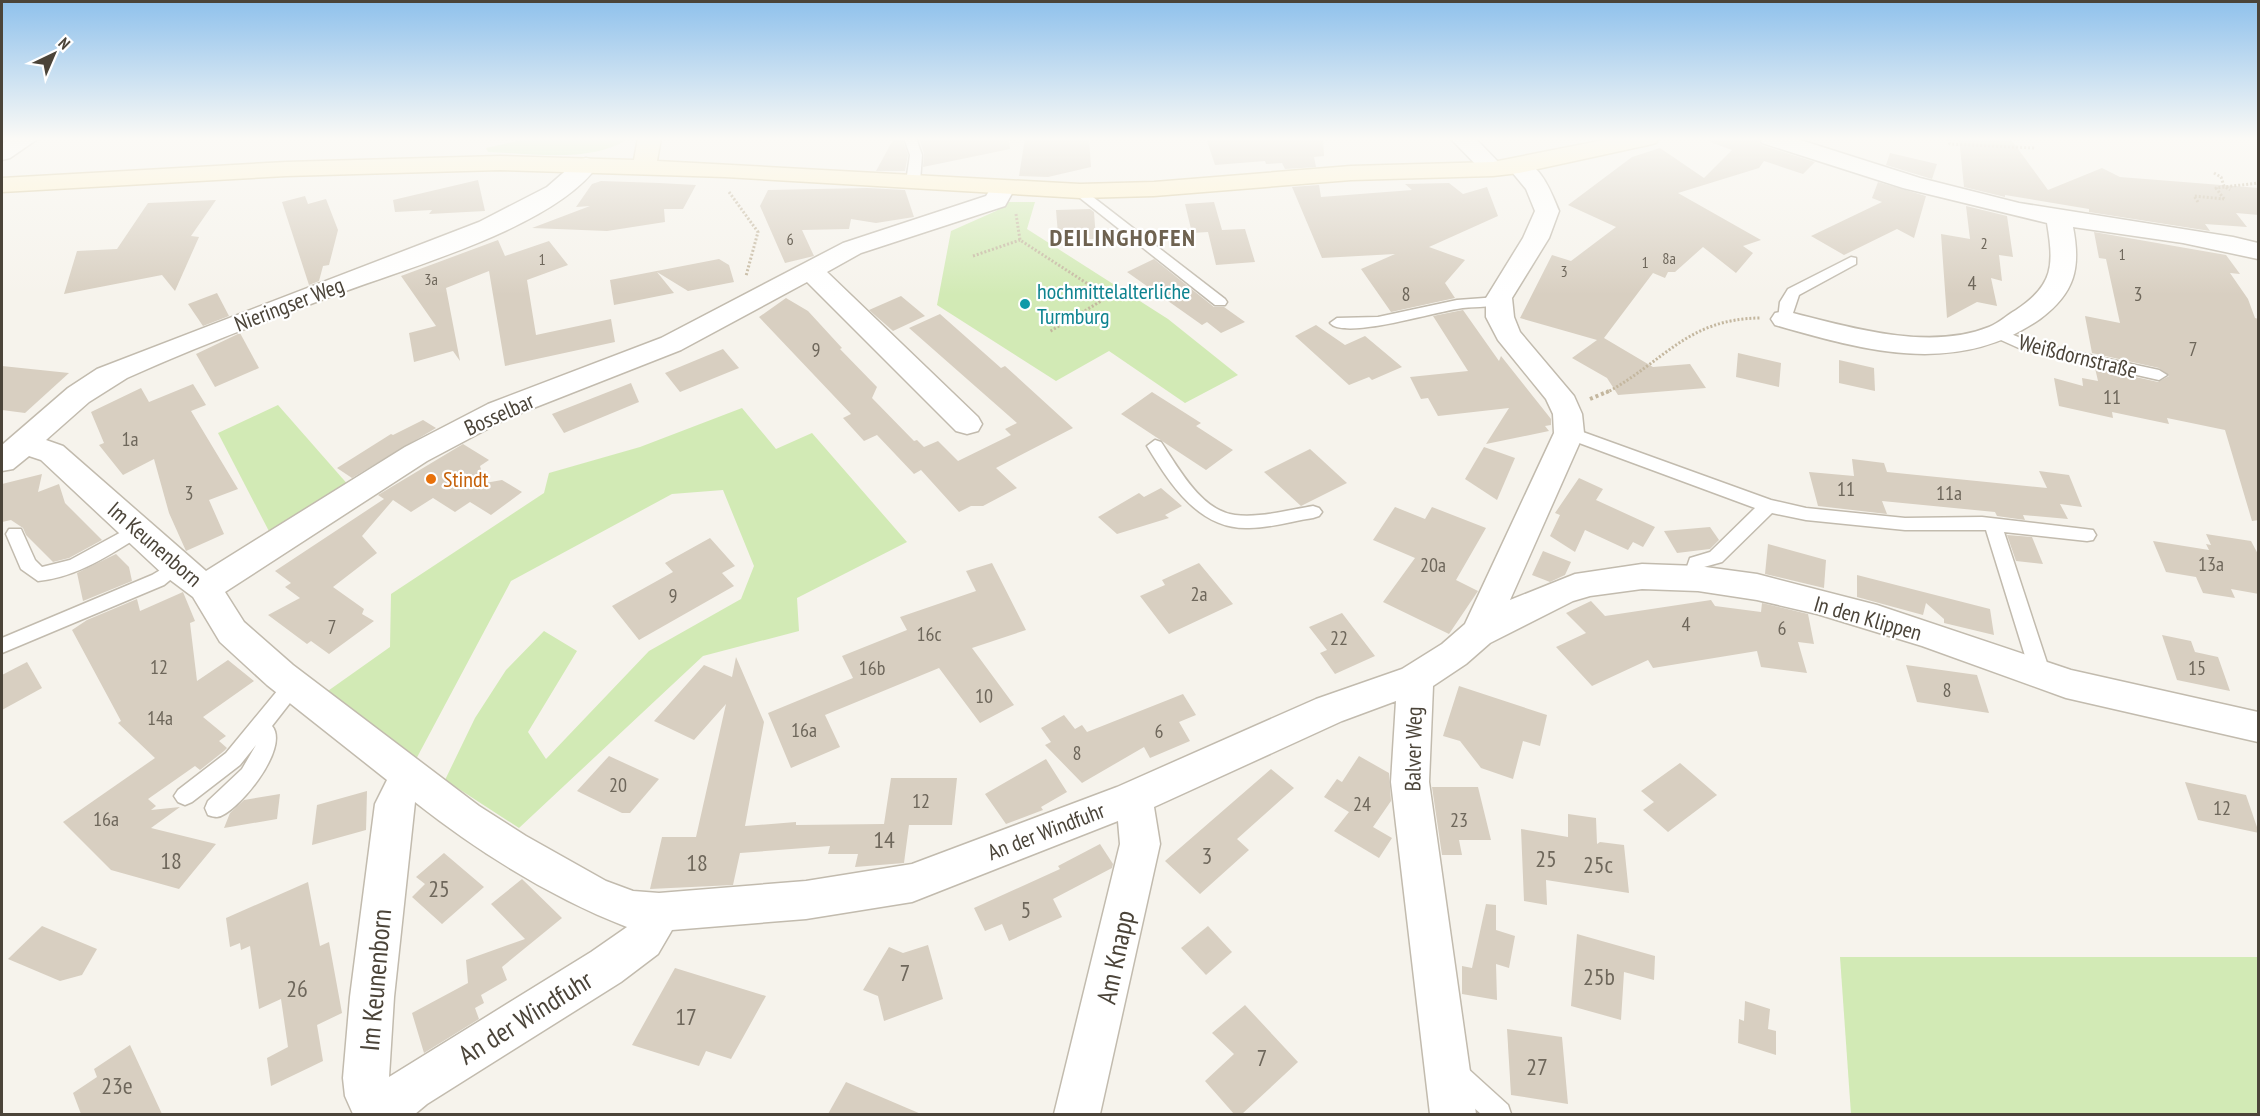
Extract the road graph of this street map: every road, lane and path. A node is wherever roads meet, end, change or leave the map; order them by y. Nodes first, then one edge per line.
1 (557, 190) edge
2 (727, 190) edge
3 (971, 190) edge
4 (1114, 190) edge
5 (1538, 190) edge
6 (1938, 190) edge
7 (2218, 190) edge
8 (1080, 191) junction
9 (999, 194) junction
10 (2198, 202) dead end
11 (2058, 217) junction
12 (1020, 240) junction
13 (2259, 251) edge
14 (972, 256) dead end
15 (1851, 261) dead end
16 (810, 270) junction
17 (1498, 301) junction
18 (1220, 302) dead end
19 (744, 303) junction
20 (1785, 319) junction
21 (1336, 323) dead end
22 (1048, 332) dead end
23 (1997, 333) junction
24 (2159, 375) dead end
25 (1566, 403) junction
26 (967, 424) dead end
27 (1569, 433) junction
28 (1155, 446) dead end
29 (13, 452) edge
30 (1768, 506) junction
31 (1313, 512) dead end
32 (1993, 525) junction
33 (136, 530) junction
34 (15, 534) dead end
35 (2087, 535) dead end
36 (177, 567) junction
37 (1692, 578) junction
38 (205, 588) junction
39 (1478, 633) junction
40 (2, 646) edge
41 (2040, 672) junction
42 (1415, 679) junction
43 (294, 686) junction
44 (260, 726) junction
45 (2259, 727) edge
46 (410, 774) junction
47 (185, 796) dead end
48 (1131, 799) junction
49 (216, 808) dead end
50 (512, 849) joint
51 (659, 912) junction
52 (1446, 1065) junction
53 (380, 1114) edge
54 (1076, 1114) edge
55 (1453, 1114) edge
56 (1499, 1114) edge

1 - 29 street, Nieringser Weg
2 - 19 path
3 - 9 main road
4 - 8 main road
5 - 17 street
6 - 11 street
7 - 10 path
8 - 9 main road
8 - 18 lane
9 - 12 path
9 - 16 street, Bosselbar
11 - 13 street
11 - 23 street, Weißdornstraße
12 - 14 path
12 - 22 path
15 - 20 lane
16 - 19 street, Bosselbar
16 - 26 street
17 - 21 lane
17 - 25 street
19 - 38 street, Bosselbar
20 - 23 street, Weißdornstraße
20 - 25 path
23 - 24 lane, Weißdornstraße
25 - 27 street, Balver Weg
27 - 30 lane
27 - 39 street, Balver Weg
28 - 31 lane
29 - 33 street, Im Keunenborn
30 - 32 lane
30 - 37 lane
32 - 35 lane
32 - 41 lane
33 - 34 lane
33 - 36 street, Im Keunenborn
36 - 38 street, Im Keunenborn
36 - 40 lane
37 - 39 street, In den Klippen
37 - 41 street, In den Klippen
38 - 43 street, Im Keunenborn
39 - 42 street, Balver Weg
41 - 45 street, In den Klippen
42 - 48 street, An der Windfuhr
42 - 52 street, Balver Weg
43 - 44 lane
43 - 46 street, Im Keunenborn
44 - 47 lane
44 - 49 lane
46 - 50 street, Im Keunenborn
46 - 53 street, Im Keunenborn
48 - 51 street, An der Windfuhr
48 - 54 street, Am Knapp
50 - 51 street, An der Windfuhr
51 - 53 street, An der Windfuhr
52 - 55 street, Balver Weg
52 - 56 lane

